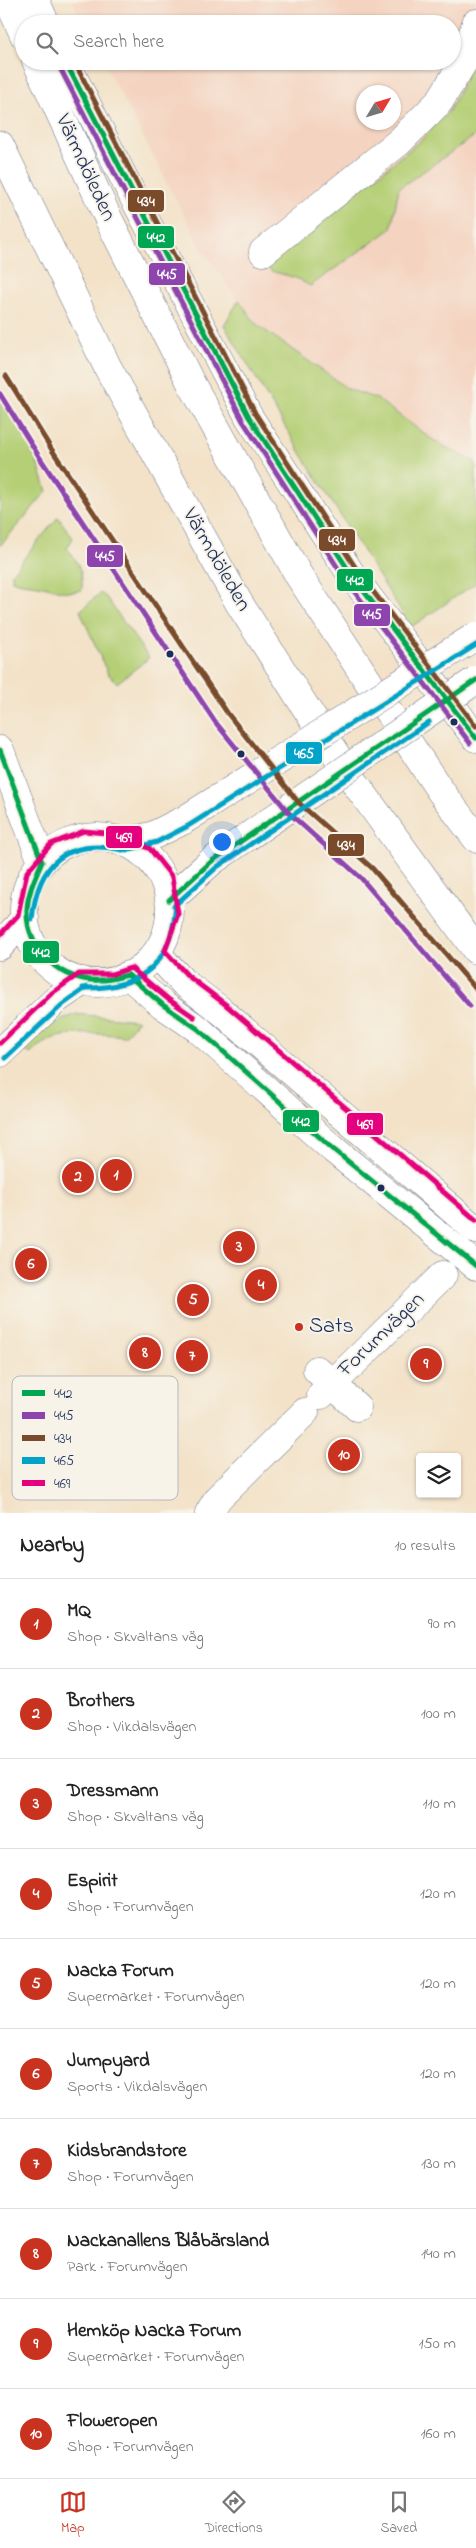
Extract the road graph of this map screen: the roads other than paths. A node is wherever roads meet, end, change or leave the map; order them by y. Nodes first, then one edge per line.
1 (8, 0) edge
2 (35, 0) edge
3 (15, 15) edge
4 (42, 15) edge
5 (476, 23) edge
6 (461, 66) edge
7 (40, 70) edge
8 (70, 70) edge
9 (459, 70) edge
10 (0, 144) edge
11 (263, 252) dead end
12 (476, 636) edge
13 (476, 680) edge
14 (476, 738) edge
15 (0, 750) edge
16 (476, 838) edge
17 (125, 843) junction
18 (42, 862) junction
19 (169, 900) junction
20 (25, 918) junction
21 (0, 946) edge
22 (476, 950) edge
23 (156, 953) junction
24 (128, 976) junction
25 (83, 981) junction
26 (0, 1053) edge
27 (476, 1230) edge
28 (476, 1266) edge
29 (443, 1275) dead end
30 (319, 1391) junction
31 (358, 1407) dead end
32 (209, 1513) edge

1 - 3 main road
2 - 4 main road
5 - 6 main road
7 - 16 main road, Värmdöleden
8 - 14 main road
9 - 11 main road
10 - 22 main road, Värmdöleden
12 - 17 main road, bridge
13 - 19 main road, bridge
15 - 18 main road
17 - 18 main road
17 - 19 main road
18 - 20 main road
19 - 23 main road
20 - 21 main road
20 - 25 main road
23 - 24 main road
23 - 27 main road
24 - 25 main road
24 - 28 main road
25 - 26 main road
29 - 30 main road, Forumvägen
30 - 31 main road
30 - 32 main road, Forumvägen

